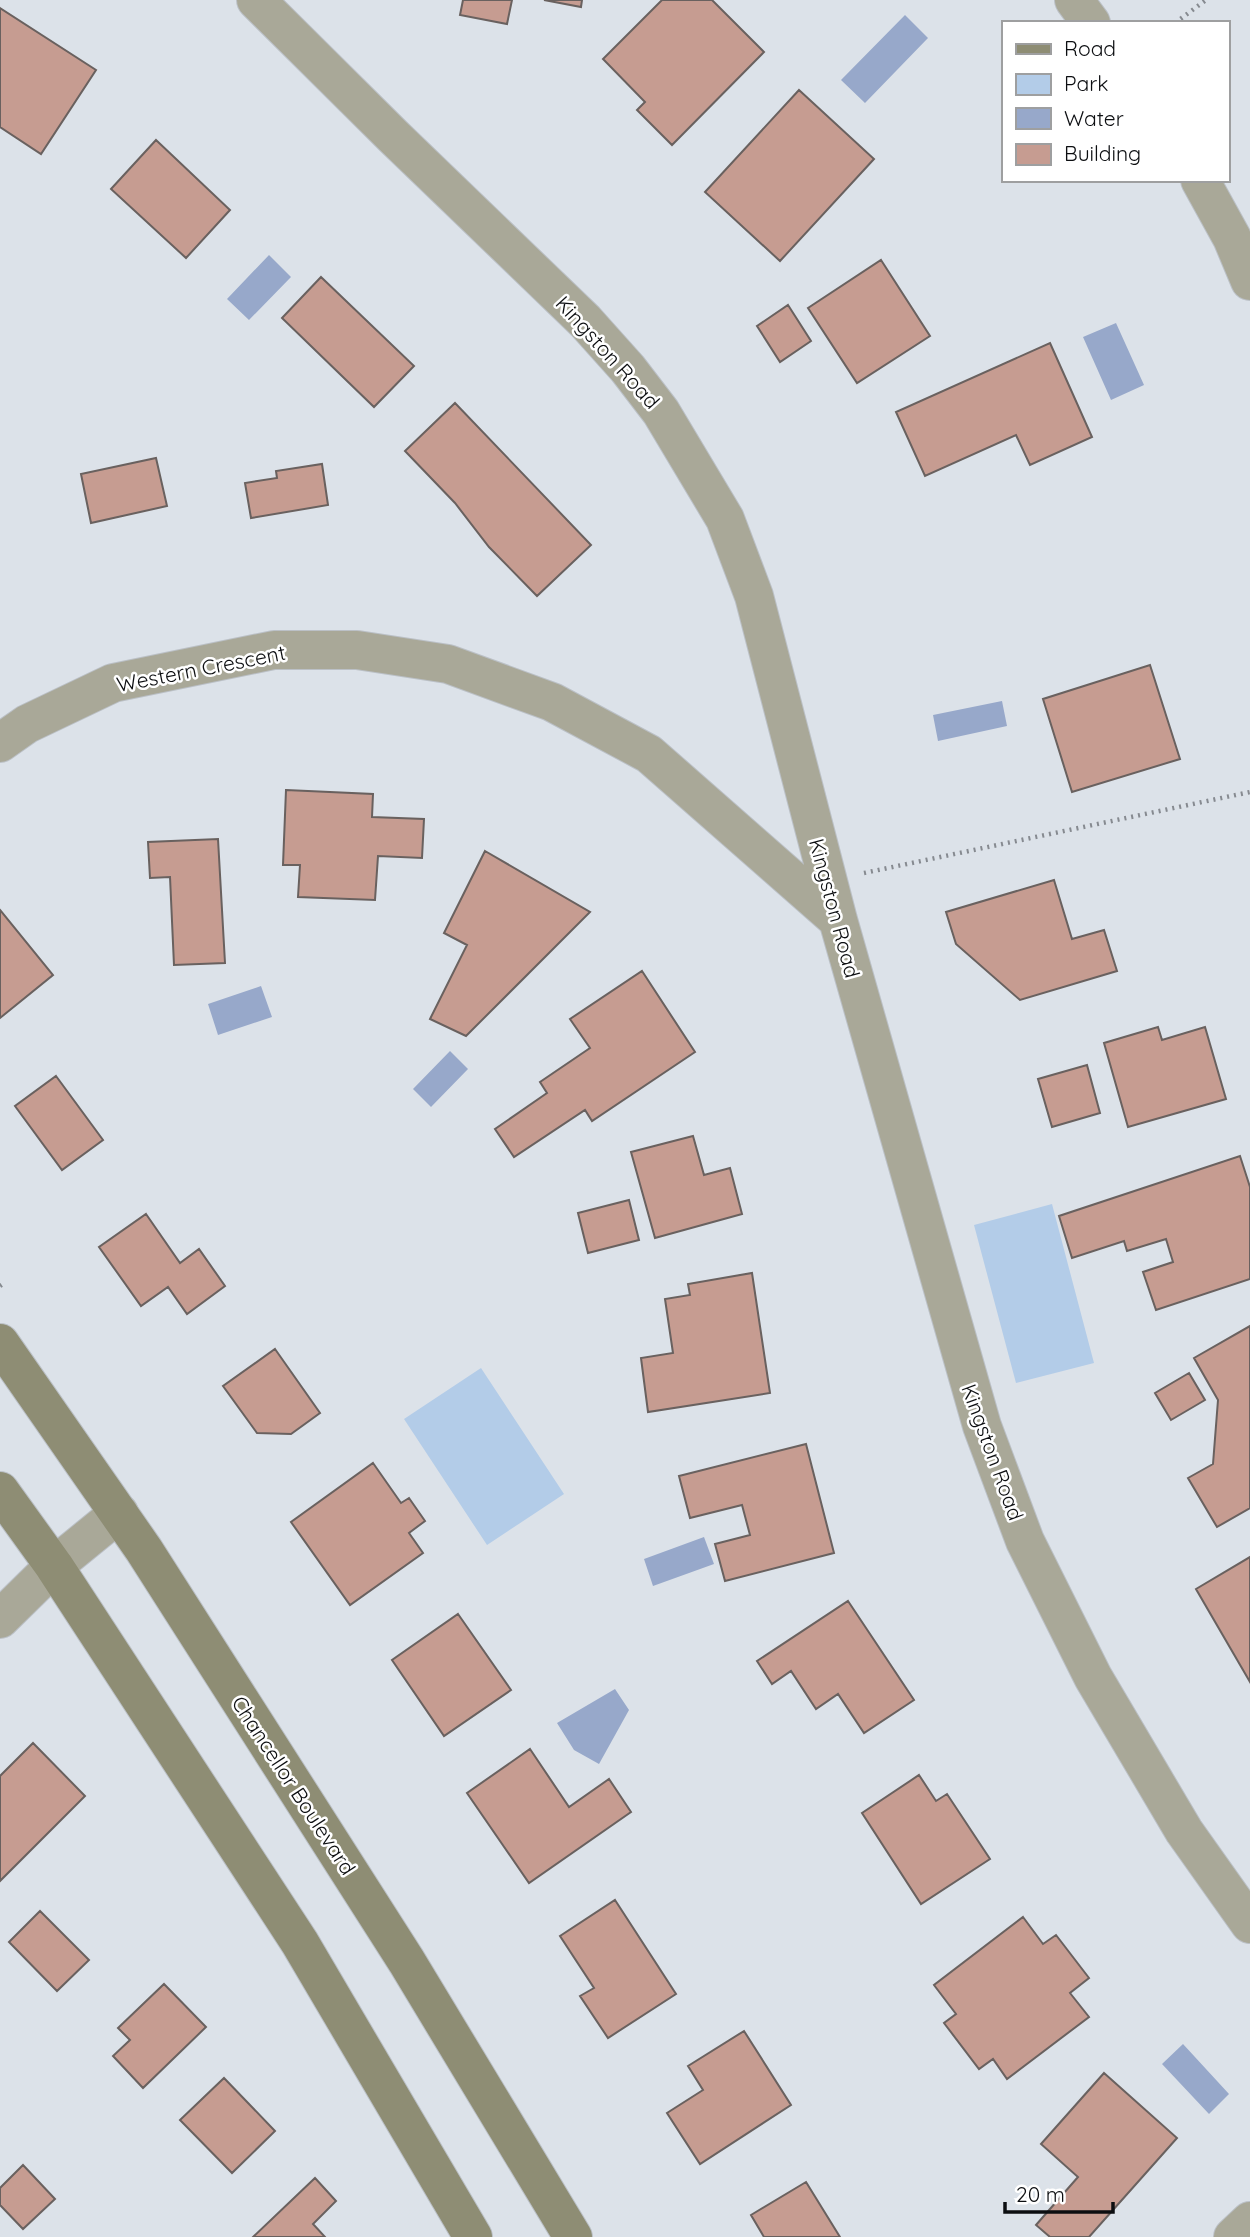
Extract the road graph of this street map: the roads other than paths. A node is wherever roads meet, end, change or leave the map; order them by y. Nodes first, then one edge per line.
1 (256, 0) edge
2 (1074, 0) edge
3 (1090, 21) edge
4 (1201, 182) edge
5 (1250, 281) edge
6 (0, 743) edge
7 (838, 920) junction
8 (0, 1343) edge
9 (0, 1491) edge
10 (119, 1513) junction
11 (54, 1566) junction
12 (0, 1619) edge
13 (1250, 1924) edge
14 (1250, 2221) edge
15 (472, 2237) edge
16 (573, 2237) edge
17 (1233, 2237) edge

1 - 7 street, Kingston Road
2 - 3 street
4 - 5 street
6 - 7 street, Western Crescent
7 - 13 street, Kingston Road
8 - 10 main road, Chancellor Boulevard
9 - 11 main road
10 - 11 street
10 - 16 main road, Chancellor Boulevard
11 - 12 street
11 - 15 main road
14 - 17 street

